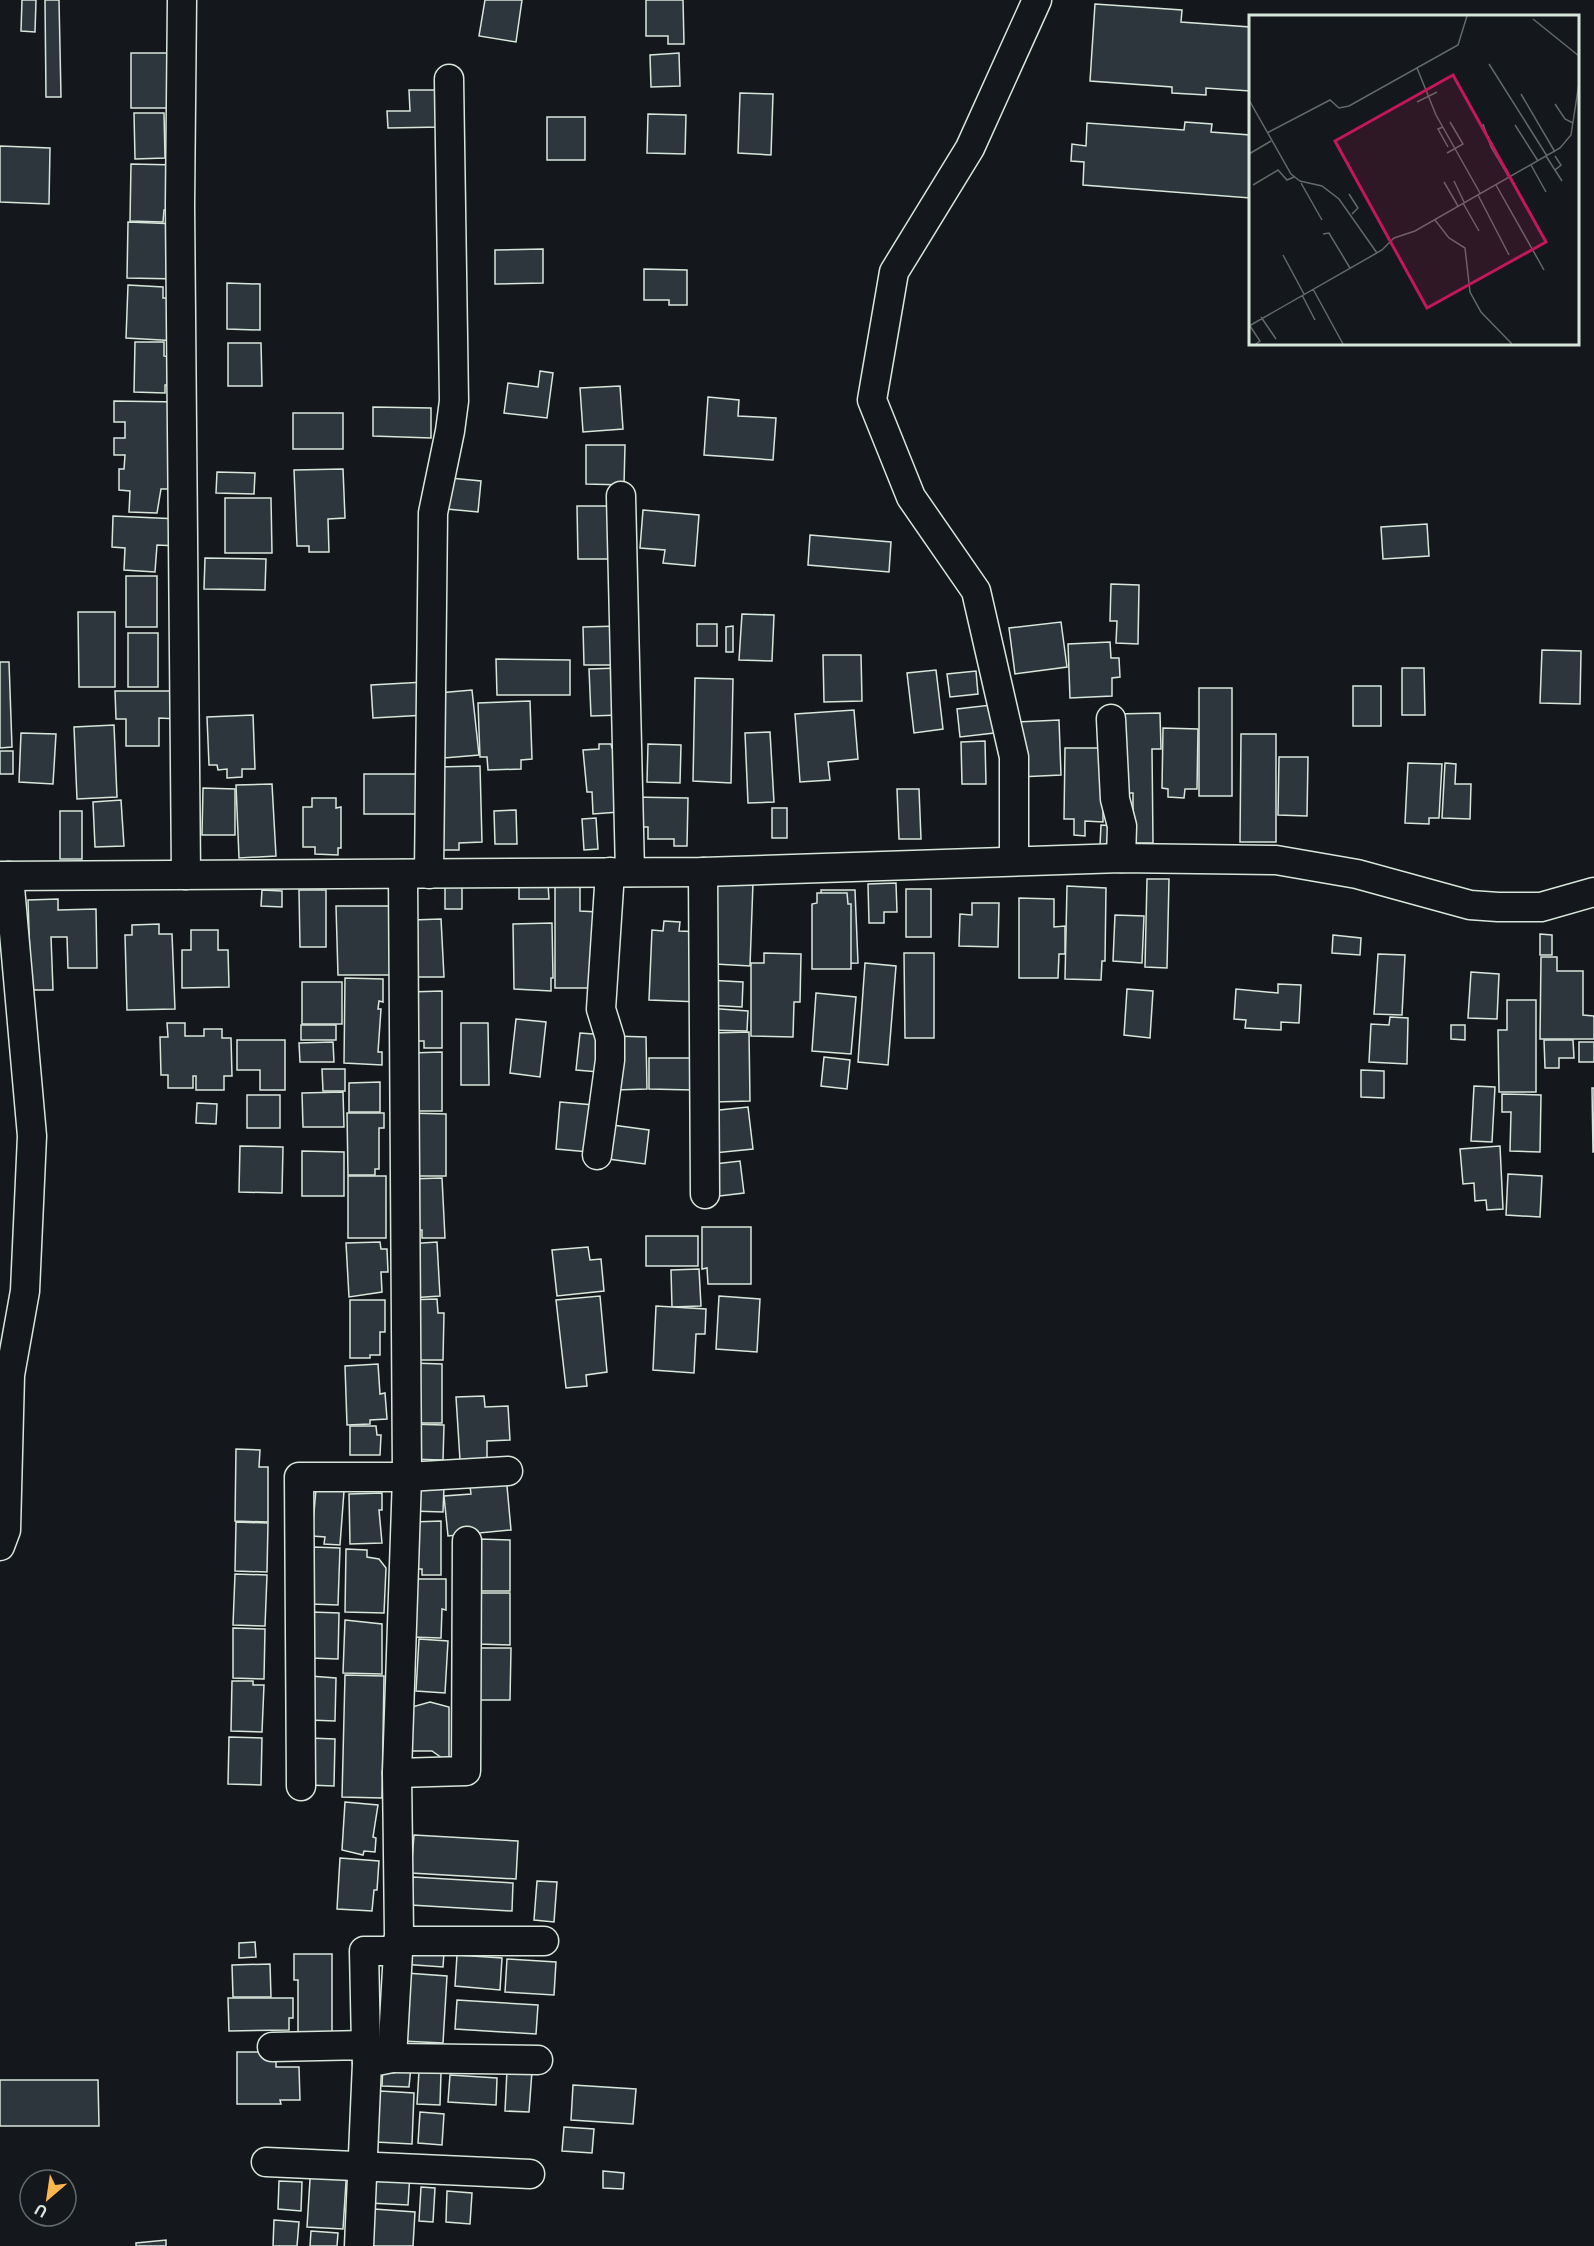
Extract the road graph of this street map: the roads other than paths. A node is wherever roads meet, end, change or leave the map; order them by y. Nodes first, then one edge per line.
1 (182, 0) edge
2 (1036, 0) edge
3 (449, 79) dead end
4 (621, 496) dead end
5 (1112, 719) dead end
6 (1121, 858) junction
7 (1014, 861) junction
8 (620, 872) junction
9 (703, 872) junction
10 (416, 874) junction
11 (186, 875) junction
12 (5, 876) edge
13 (1594, 892) edge
14 (597, 1155) dead end
15 (705, 1194) dead end
16 (508, 1472) dead end
17 (407, 1477) junction
18 (467, 1541) dead end
19 (0, 1546) edge
20 (397, 1773) junction
21 (301, 1786) dead end
22 (544, 1941) dead end
23 (398, 1946) junction
24 (272, 2047) dead end
25 (375, 2055) junction
26 (538, 2060) dead end
27 (266, 2162) dead end
28 (363, 2166) junction
29 (530, 2174) dead end
30 (359, 2246) edge

1 - 11 street
2 - 7 street
3 - 10 street
4 - 8 street
5 - 6 street
6 - 7 street
6 - 13 street
7 - 9 street
8 - 9 street
8 - 10 street
8 - 14 street
9 - 15 street
10 - 11 street
10 - 17 street
11 - 12 street
12 - 19 street
16 - 17 street
17 - 20 street
17 - 21 street
18 - 20 street
20 - 23 street
22 - 23 street
23 - 25 street
24 - 25 street
25 - 26 street
25 - 28 street
27 - 28 street
28 - 29 street
28 - 30 street

